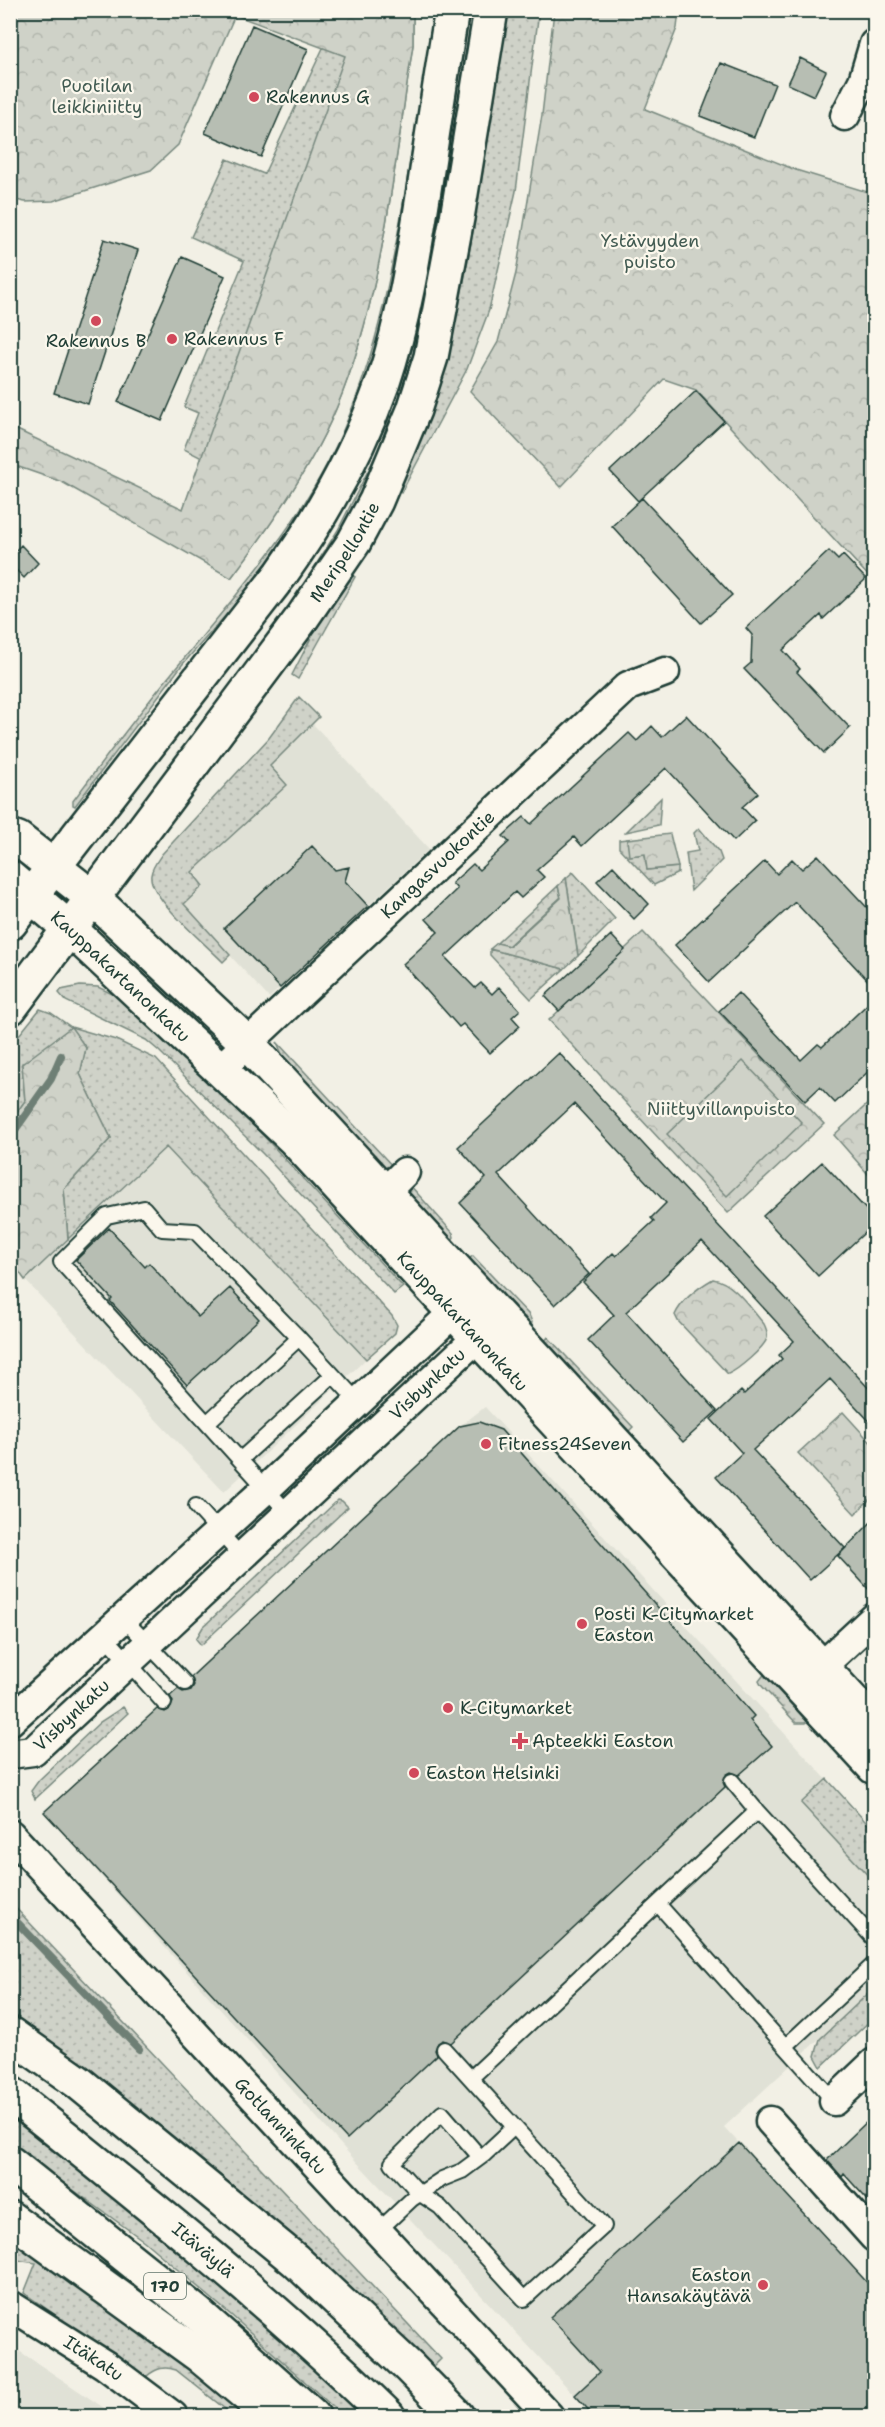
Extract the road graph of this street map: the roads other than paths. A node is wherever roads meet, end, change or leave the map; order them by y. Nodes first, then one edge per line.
1 (452, 10) edge
2 (491, 10) edge
3 (874, 44) edge
4 (845, 116) dead end
5 (664, 672) dead end
6 (10, 836) edge
7 (54, 867) junction
8 (21, 887) edge
9 (93, 898) junction
10 (10, 923) edge
11 (70, 929) junction
12 (10, 1008) edge
13 (247, 1043) junction
14 (219, 1070) junction
15 (487, 1302) junction
16 (454, 1312) junction
17 (477, 1337) junction
18 (299, 1338) junction
19 (333, 1376) junction
20 (358, 1403) junction
21 (207, 1423) junction
22 (240, 1460) junction
23 (266, 1489) junction
24 (196, 1506) dead end
25 (288, 1514) junction
26 (219, 1531) junction
27 (242, 1557) junction
28 (874, 1618) edge
29 (114, 1627) junction
30 (138, 1654) junction
31 (810, 1677) junction
32 (185, 1683) dead end
33 (164, 1703) dead end
34 (10, 1721) edge
35 (874, 1724) edge
36 (10, 1754) edge
37 (874, 1767) edge
38 (732, 1780) dead end
39 (757, 1811) junction
40 (10, 1834) edge
41 (658, 1904) junction
42 (874, 1939) edge
43 (874, 1964) edge
44 (10, 2034) edge
45 (786, 2046) junction
46 (444, 2049) dead end
47 (874, 2063) edge
48 (471, 2078) junction
49 (10, 2093) edge
50 (834, 2101) joint
51 (770, 2121) dead end
52 (514, 2127) junction
53 (480, 2157) junction
54 (10, 2163) edge
55 (419, 2193) junction
56 (10, 2218) edge
57 (378, 2231) junction
58 (874, 2237) edge
59 (10, 2305) edge
60 (173, 2416) edge
61 (272, 2416) edge
62 (313, 2416) edge
63 (388, 2416) edge
64 (457, 2416) edge
65 (549, 2416) edge

1 - 7 main road
2 - 9 main road, Meripellontie
3 - 4 street
5 - 13 street, Kangasvuokontie
6 - 7 main road, Kauppakartanonkatu
7 - 8 main road
7 - 9 main road, Kauppakartanonkatu
8 - 10 main road
8 - 11 main road, Kauppakartanonkatu
9 - 11 main road, Meripellontie
9 - 13 main road, Kauppakartanonkatu
11 - 12 main road, Meripellontie
11 - 14 main road, Kauppakartanonkatu
13 - 14 street, Kangasvuokontie
13 - 15 main road, Kauppakartanonkatu
14 - 16 main road, Kauppakartanonkatu
15 - 16 street, Visbynkatu
15 - 17 street, Visbynkatu
15 - 31 main road, Kauppakartanonkatu
16 - 17 main road, Kauppakartanonkatu
16 - 20 street, Visbynkatu
17 - 25 street, Visbynkatu
17 - 31 main road, Kauppakartanonkatu
18 - 19 lane
18 - 21 lane
18 - 21 lane
19 - 20 lane
19 - 22 lane
20 - 23 street, Visbynkatu
21 - 22 lane
22 - 23 lane
23 - 25 lane
23 - 26 street, Visbynkatu
24 - 26 lane
25 - 27 street, Visbynkatu
26 - 27 lane
26 - 29 street, Visbynkatu
27 - 30 street, Visbynkatu
28 - 31 street
29 - 30 lane
29 - 30 lane
29 - 34 street, Visbynkatu
30 - 32 lane
30 - 33 lane
30 - 36 street, Visbynkatu
31 - 35 main road, Kauppakartanonkatu
31 - 37 main road, Kauppakartanonkatu
38 - 39 lane
39 - 41 lane
39 - 42 lane
40 - 57 street, Gotlanninkatu
41 - 45 lane
41 - 48 lane
43 - 45 lane
44 - 64 main road
45 - 50 lane
46 - 48 lane
47 - 50 street
48 - 52 lane
49 - 63 main road, Itäväylä
51 - 58 street
52 - 53 lane
52 - 55 lane
53 - 55 lane
53 - 55 lane
54 - 62 main road, 170
55 - 57 lane
56 - 61 main road
57 - 65 street, Gotlanninkatu
59 - 60 street, Itäkatu

